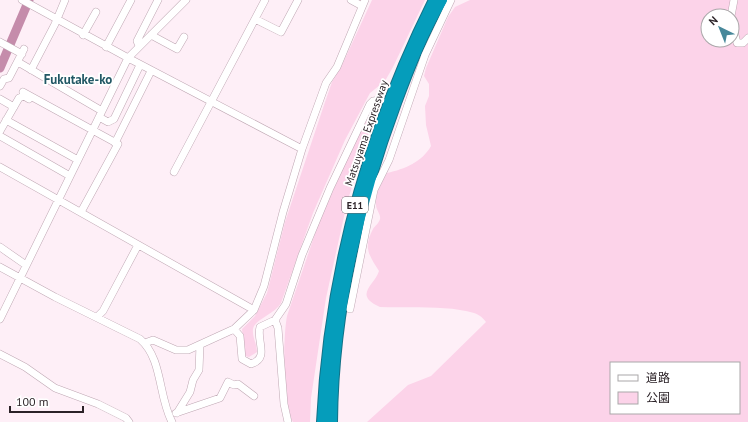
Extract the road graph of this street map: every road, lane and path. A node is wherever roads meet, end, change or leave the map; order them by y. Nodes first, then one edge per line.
1 (22, 0) edge
2 (65, 0) edge
3 (130, 0) edge
4 (158, 0) edge
5 (186, 0) edge
6 (265, 0) edge
7 (298, 0) edge
8 (351, 0) edge
9 (434, 0) edge
10 (442, 0) edge
11 (451, 0) edge
12 (364, 3) edge
13 (96, 12) dead end
14 (255, 19) junction
15 (58, 20) junction
16 (83, 35) junction
17 (151, 35) junction
18 (184, 37) dead end
19 (748, 38) edge
20 (0, 42) edge
21 (740, 43) edge
22 (139, 46) junction
23 (106, 47) junction
24 (128, 58) junction
25 (18, 62) junction
26 (140, 65) junction
27 (31, 70) junction
28 (152, 71) junction
29 (0, 86) edge
30 (23, 92) dead end
31 (0, 99) edge
32 (381, 100) dead end
33 (211, 102) junction
34 (14, 107) junction
35 (100, 114) junction
36 (6, 120) junction
37 (0, 131) edge
38 (92, 132) junction
39 (0, 136) edge
40 (116, 143) junction
41 (302, 148) junction
42 (78, 160) junction
43 (0, 167) edge
44 (174, 172) dead end
45 (70, 176) junction
46 (58, 200) junction
47 (81, 212) junction
48 (138, 245) junction
49 (0, 247) edge
50 (26, 265) junction
51 (0, 266) edge
52 (21, 277) junction
53 (350, 309) dead end
54 (254, 310) junction
55 (97, 318) junction
56 (0, 319) edge
57 (275, 320) junction
58 (234, 329) junction
59 (146, 343) junction
60 (200, 345) junction
61 (0, 354) edge
62 (254, 396) dead end
63 (176, 413) junction
64 (125, 420) edge
65 (171, 421) edge
66 (288, 422) edge
67 (322, 422) edge
68 (332, 422) edge

1 - 15 street
2 - 15 street
3 - 23 street
4 - 22 street
5 - 17 street
6 - 14 street
7 - 14 street
8 - 12 street
9 - 67 highway, Matsuyama Expressway / E11
10 - 68 highway, Matsuyama Expressway / E11
11 - 53 street
12 - 41 street
13 - 16 street
14 - 33 street
15 - 16 street
15 - 27 street
16 - 23 street
17 - 18 street
17 - 22 street
19 - 21 street
20 - 25 street
22 - 24 street
23 - 24 street
24 - 26 street
24 - 35 street
25 - 27 street
25 - 29 street
26 - 28 street
26 - 35 street
27 - 35 street
28 - 33 street
28 - 40 street
30 - 38 street
31 - 34 street
32 - 57 street
33 - 41 street
33 - 44 street
34 - 36 street
34 - 38 street
35 - 38 street
36 - 37 street
36 - 42 street
38 - 40 street
38 - 42 street
39 - 45 street
40 - 47 street
41 - 54 street
42 - 45 street
43 - 46 street
45 - 46 street
46 - 47 street
46 - 50 street
47 - 48 street
48 - 54 street
48 - 55 street
49 - 50 street
50 - 52 street
51 - 52 street
52 - 55 street
52 - 56 street
54 - 58 street
55 - 59 street
57 - 58 street
57 - 66 street
58 - 60 street
59 - 60 street
59 - 65 street
60 - 63 street
61 - 64 street
62 - 63 street
63 - 65 street

